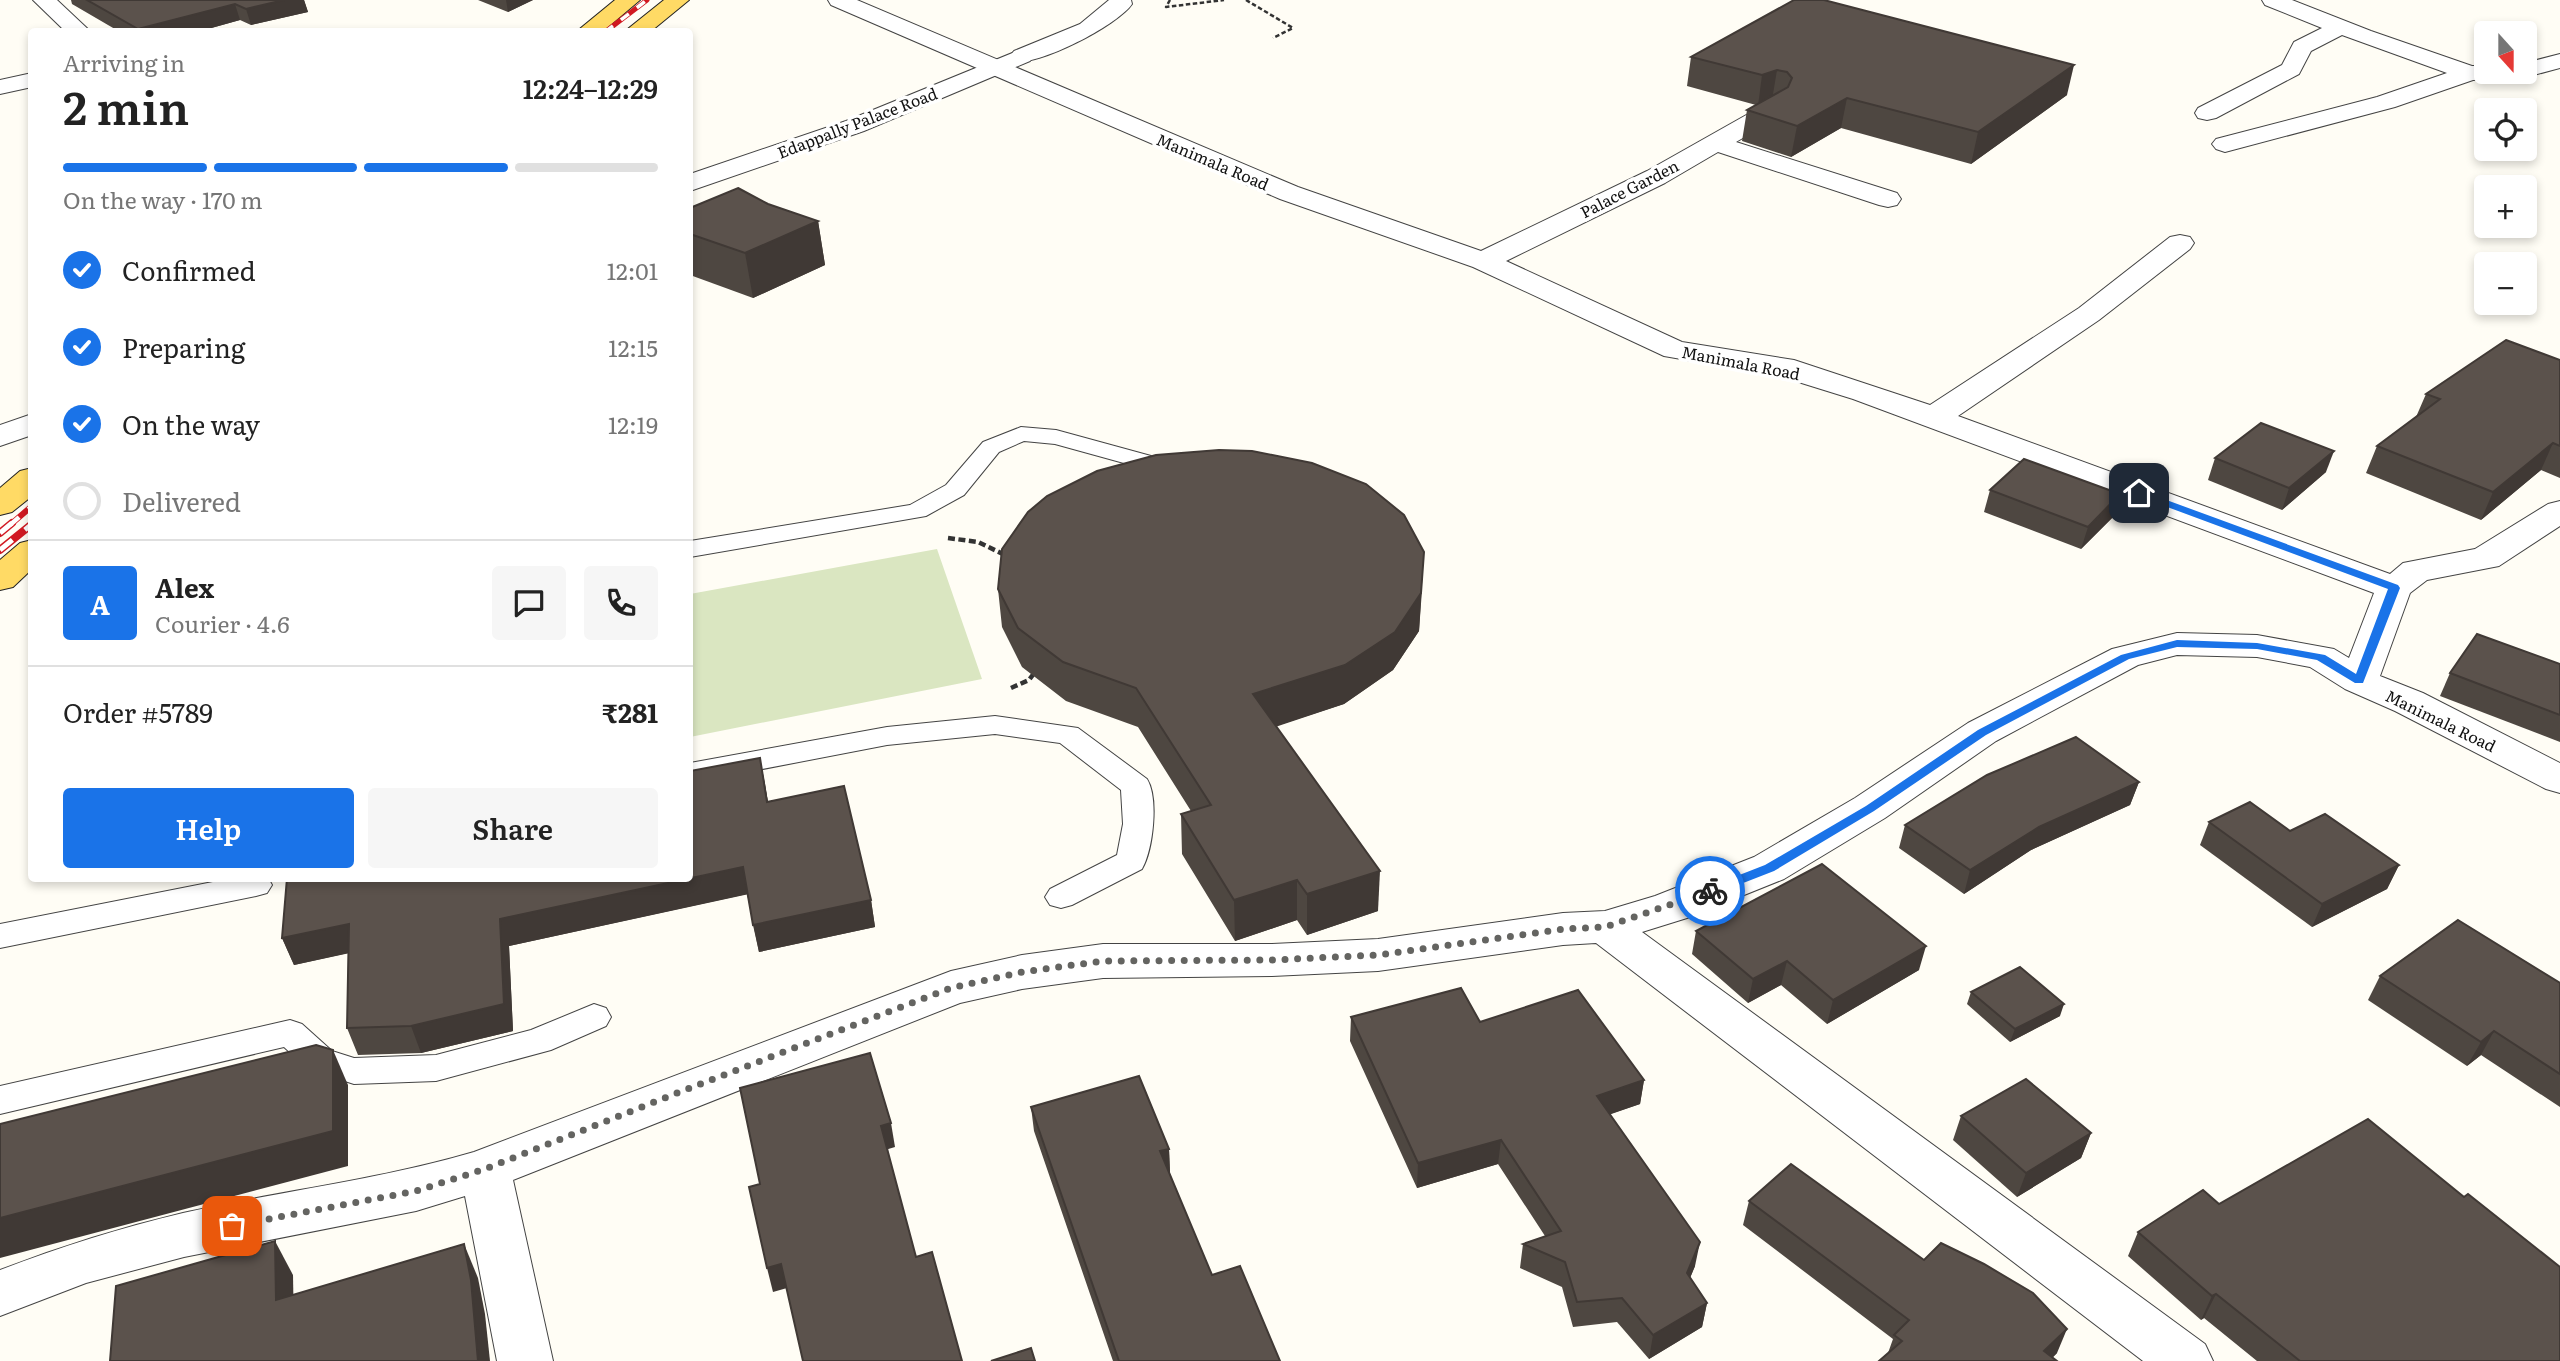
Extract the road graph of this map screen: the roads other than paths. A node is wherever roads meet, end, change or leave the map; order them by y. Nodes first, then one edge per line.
1 (44, 0) edge
2 (629, 0) edge
3 (678, 0) edge
4 (839, 0) edge
5 (1120, 0) edge
6 (2273, 0) edge
7 (2341, 27) junction
8 (76, 28) edge
9 (592, 28) edge
10 (640, 28) edge
11 (1009, 61) junction
12 (2560, 61) edge
13 (2538, 67) edge
14 (2470, 73) junction
15 (2474, 73) edge
16 (28, 81) edge
17 (0, 87) edge
18 (1773, 110) edge
19 (2207, 113) dead end
20 (1716, 143) junction
21 (2225, 144) dead end
22 (693, 182) edge
23 (1888, 199) dead end
24 (2180, 243) dead end
25 (1482, 261) junction
26 (1934, 417) junction
27 (28, 426) edge
28 (0, 436) edge
29 (1142, 461) edge
30 (28, 481) edge
31 (0, 505) edge
32 (2560, 511) edge
33 (693, 548) edge
34 (28, 554) edge
35 (0, 579) edge
36 (2394, 588) junction
37 (2359, 681) junction
38 (693, 772) edge
39 (2560, 780) edge
40 (256, 885) dead end
41 (1061, 897) dead end
42 (1605, 927) junction
43 (0, 936) edge
44 (594, 1017) dead end
45 (0, 1100) edge
46 (485, 1169) junction
47 (0, 1293) edge
48 (525, 1361) edge
49 (2185, 1361) edge

1 - 8 street
2 - 9 main road
3 - 10 main road
4 - 11 street, Manimala Road
5 - 11 street, Edappally Palace Road
6 - 7 street
7 - 14 street
7 - 19 street
11 - 22 street, Edappally Palace Road
11 - 25 street, Manimala Road
12 - 13 street
14 - 15 street
14 - 21 street
16 - 17 street
18 - 20 street, Palace Garden
20 - 23 street
20 - 25 street, Palace Garden
24 - 26 street
25 - 26 street, Manimala Road
26 - 36 street, Manimala Road
27 - 28 street
29 - 33 lane
30 - 31 main road
32 - 36 street
34 - 35 main road
36 - 37 street
37 - 39 street, Manimala Road
37 - 42 street, Manimala Road
38 - 41 lane
40 - 43 lane
42 - 46 street, Manimala Road
42 - 49 street
44 - 45 lane
46 - 47 street, Manimala Road
46 - 48 street

